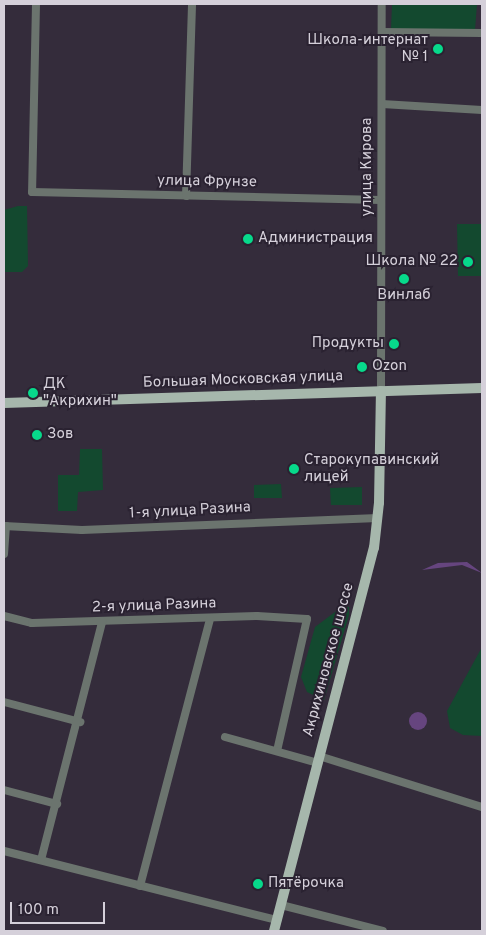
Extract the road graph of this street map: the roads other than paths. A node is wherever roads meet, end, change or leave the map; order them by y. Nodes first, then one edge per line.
1 (36, 4) edge
2 (192, 4) edge
3 (382, 4) edge
4 (382, 32) junction
5 (480, 33) edge
6 (382, 104) junction
7 (482, 110) edge
8 (186, 196) junction
9 (381, 200) junction
10 (482, 388) edge
11 (381, 391) junction
12 (4, 403) edge
13 (378, 518) junction
14 (5, 526) edge
15 (4, 554) edge
16 (4, 616) edge
17 (210, 619) junction
18 (102, 622) junction
19 (4, 702) edge
20 (80, 722) junction
21 (226, 737) dead end
22 (277, 751) junction
23 (319, 760) junction
24 (4, 790) edge
25 (57, 804) junction
26 (482, 807) edge
27 (4, 851) edge
28 (41, 860) junction
29 (140, 886) junction
30 (281, 905) junction
31 (277, 920) junction
32 (274, 931) edge
33 (383, 931) edge

1 - 8 street, улица Фрунзе
2 - 8 street
3 - 4 street, улица Кирова
4 - 5 street
4 - 6 street, улица Кирова
6 - 7 street
6 - 9 street, улица Кирова
8 - 9 street, улица Фрунзе
9 - 11 street, улица Кирова
10 - 11 main road, Большая Московская улица
11 - 12 main road, Большая Московская улица
11 - 13 main road, Акрихиновское шоссе
13 - 14 street, 1-я улица Разина
13 - 23 main road, Акрихиновское шоссе
14 - 15 street
16 - 18 street, 2-я улица Разина
17 - 18 street, 2-я улица Разина
17 - 22 street, 2-я улица Разина
17 - 29 street
18 - 20 street
19 - 20 street
20 - 25 street
21 - 22 street
22 - 23 street
23 - 26 street
23 - 30 main road, Акрихиновское шоссе
24 - 25 street
25 - 28 street
27 - 28 street
28 - 29 street
29 - 31 street
30 - 31 main road, Акрихиновское шоссе
30 - 33 street
31 - 32 main road, Акрихиновское шоссе

